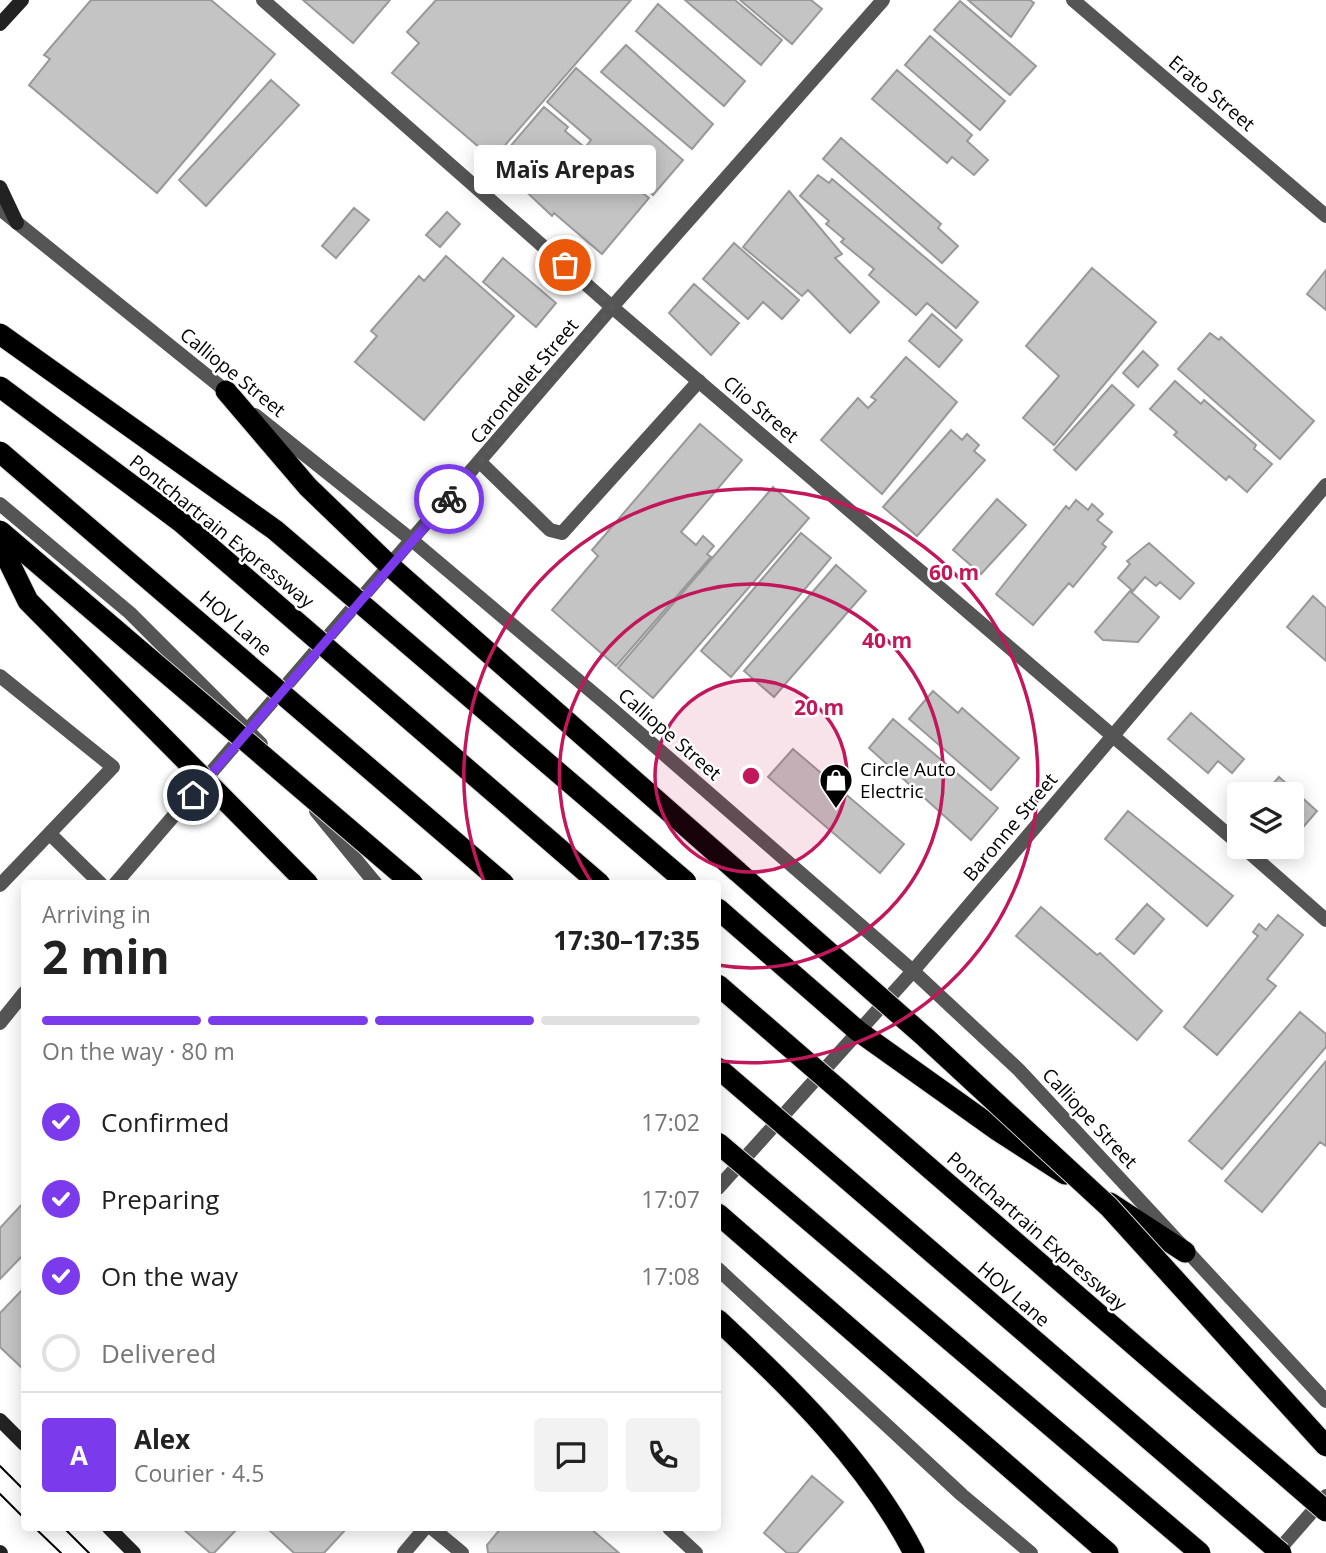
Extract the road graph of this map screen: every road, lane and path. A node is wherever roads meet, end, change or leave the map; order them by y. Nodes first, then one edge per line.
1 (22, 0) edge
2 (263, 0) edge
3 (883, 0) edge
4 (1073, 0) edge
5 (0, 24) edge
6 (0, 187) edge
7 (0, 209) edge
8 (1326, 216) edge
9 (17, 223) junction
10 (612, 307) junction
11 (0, 334) edge
12 (699, 382) junction
13 (0, 387) edge
14 (226, 391) junction
15 (0, 452) edge
16 (481, 463) junction
17 (1326, 485) edge
18 (0, 504) edge
19 (0, 531) edge
20 (413, 541) junction
21 (0, 544) edge
22 (390, 566) junction
23 (0, 676) edge
24 (250, 731) junction
25 (1114, 735) junction
26 (1227, 833) edge
27 (50, 834) junction
28 (1257, 859) edge
29 (97, 880) edge
30 (119, 880) edge
31 (305, 880) edge
32 (373, 880) edge
33 (408, 880) edge
34 (499, 880) edge
35 (595, 880) edge
36 (683, 880) edge
37 (0, 885) edge
38 (721, 912) edge
39 (1326, 919) edge
40 (913, 971) junction
41 (721, 988) edge
42 (21, 997) edge
43 (0, 1023) edge
44 (858, 1031) junction
45 (721, 1071) edge
46 (721, 1146) edge
47 (721, 1185) edge
48 (721, 1217) edge
49 (1185, 1252) junction
50 (721, 1272) edge
51 (721, 1323) edge
52 (1326, 1401) edge
53 (0, 1420) edge
54 (21, 1441) edge
55 (1326, 1447) edge
56 (1326, 1496) edge
57 (1326, 1511) edge
58 (112, 1531) edge
59 (422, 1531) edge
60 (436, 1531) edge
61 (672, 1531) edge
62 (134, 1553) edge
63 (404, 1553) edge
64 (462, 1553) edge
65 (696, 1553) edge
66 (914, 1553) edge
67 (1031, 1553) edge
68 (1108, 1553) edge
69 (1200, 1553) edge
70 (1278, 1553) edge

1 - 5 main road
2 - 10 street, Clio Street
3 - 10 street, Carondelet Street
4 - 8 street, Erato Street
6 - 9 main road
7 - 9 street, Calliope Street
9 - 14 street, Calliope Street
10 - 12 street, Clio Street
10 - 16 street, Carondelet Street
11 - 36 highway, bridge
12 - 16 street
12 - 25 street, Clio Street
13 - 35 highway, Pontchartrain Expressway, bridge
14 - 20 street, Calliope Street
14 - 22 highway
15 - 34 highway, HOV Lane, bridge
16 - 20 street, Carondelet Street
17 - 25 street, Baronne Street
18 - 24 street
19 - 33 highway, bridge
20 - 22 street, Carondelet Street
20 - 40 street, Calliope Street
21 - 31 highway, bridge
22 - 24 street, Carondelet Street
22 - 55 highway, bridge
23 - 27 street
24 - 30 street, Carondelet Street
24 - 32 street
25 - 26 street, Clio Street
25 - 40 street, Baronne Street
27 - 29 street
27 - 37 street
28 - 39 street, Clio Street
38 - 44 highway
40 - 44 street, Baronne Street
40 - 49 street, Calliope Street
41 - 57 highway, Pontchartrain Expressway, bridge
42 - 43 street
44 - 47 street, Baronne Street
44 - 49 highway
45 - 70 highway, HOV Lane, bridge
46 - 69 highway, bridge
48 - 68 highway
49 - 52 street, Calliope Street
50 - 67 street
51 - 66 highway
53 - 54 main road
56 - 70 street
58 - 62 main road
59 - 63 street
60 - 64 street
61 - 65 street

